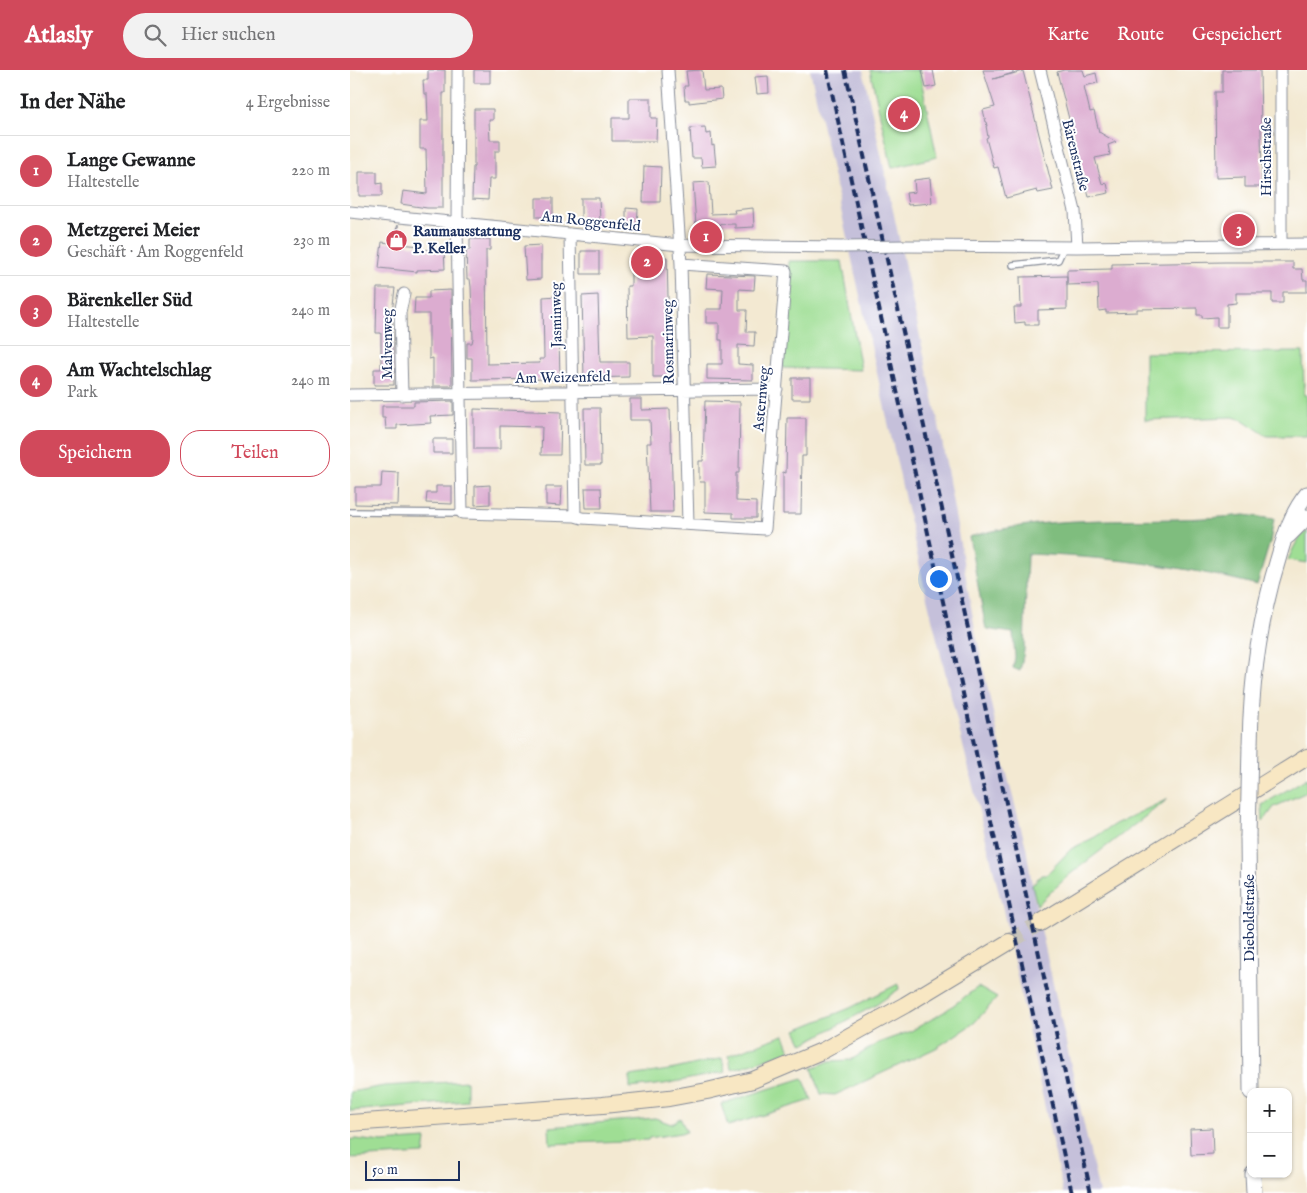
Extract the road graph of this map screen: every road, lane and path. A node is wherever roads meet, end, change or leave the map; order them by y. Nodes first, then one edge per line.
1 (458, 70) edge
2 (668, 70) edge
3 (1040, 70) edge
4 (1281, 70) edge
5 (350, 212) edge
6 (457, 223) junction
7 (570, 234) junction
8 (1281, 244) junction
9 (1307, 244) edge
10 (680, 245) junction
11 (1064, 247) junction
12 (1077, 247) junction
13 (682, 264) junction
14 (1013, 266) dead end
15 (404, 294) dead end
16 (777, 388) junction
17 (684, 389) junction
18 (572, 392) junction
19 (461, 394) junction
20 (350, 395) edge
21 (402, 395) junction
22 (1307, 494) edge
23 (350, 512) edge
24 (462, 513) junction
25 (575, 516) junction
26 (1307, 517) edge
27 (688, 524) junction
28 (1284, 541) junction
29 (1307, 758) edge
30 (1040, 923) tunnel mouth
31 (1009, 942) tunnel mouth
32 (1251, 1088) edge
33 (350, 1123) edge
34 (1253, 1178) edge
35 (1254, 1193) edge

1 - 6 street
2 - 10 street, Rosmarinweg
3 - 12 street, Bärenstraße
4 - 8 street, Hirschstraße
5 - 6 street, Am Roggenfeld
6 - 7 street, Am Roggenfeld
6 - 19 street
7 - 10 street, Am Roggenfeld
7 - 18 street, Jasminweg
8 - 9 street, Am Roggenfeld
8 - 12 street, Am Roggenfeld
10 - 11 street, Am Roggenfeld, bridge
10 - 13 street, Rosmarinweg
11 - 12 street, Am Roggenfeld
11 - 14 lane
13 - 16 street, Asternweg
13 - 17 street, Rosmarinweg
15 - 21 street, Malvenweg
16 - 17 street, Am Weizenfeld
16 - 27 street, Asternweg
17 - 18 street, Am Weizenfeld
17 - 27 street, Rosmarinweg
18 - 19 street, Am Weizenfeld
18 - 25 street, Jasminweg
19 - 21 street, Am Weizenfeld
19 - 24 street
20 - 21 street, Am Weizenfeld
22 - 28 street, Dieboldstraße
23 - 24 lane
24 - 25 street
25 - 27 street
26 - 28 street
28 - 32 street, Dieboldstraße, bridge
29 - 30 main road
31 - 33 main road
34 - 35 street

